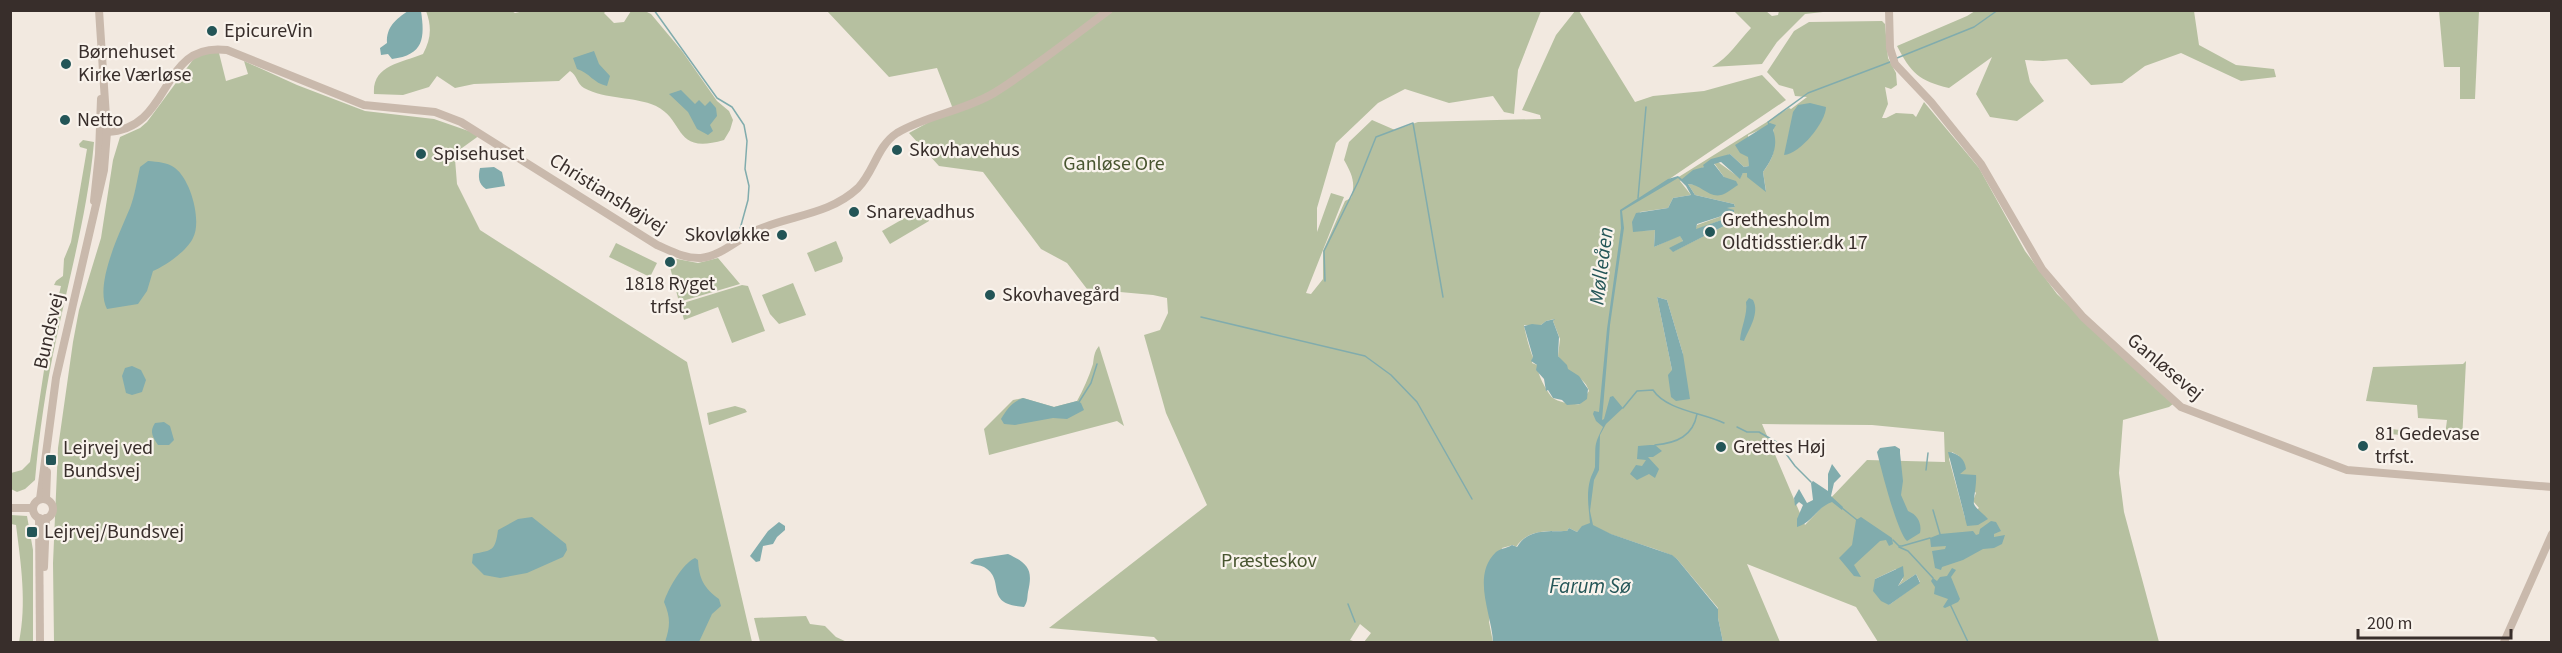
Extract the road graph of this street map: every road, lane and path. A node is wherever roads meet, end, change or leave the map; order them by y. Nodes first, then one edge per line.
1 (99, 10) edge
2 (1109, 10) edge
3 (1889, 10) edge
4 (101, 73) junction
5 (107, 132) junction
6 (90, 232) junction
7 (2552, 487) edge
8 (43, 499) junction
9 (10, 508) edge
10 (33, 508) junction
11 (42, 518) junction
12 (2552, 534) edge
13 (40, 642) edge
14 (2504, 642) edge

1 - 4 street, Bundsvej
2 - 5 street, Christianshøjvej
3 - 7 street, Ganløsevej
4 - 5 street, Bundsvej
4 - 6 street, Bundsvej
5 - 6 street, Bundsvej
6 - 8 street, Bundsvej
8 - 10 street
8 - 11 street
9 - 10 street
10 - 11 street
11 - 13 street
12 - 14 street

